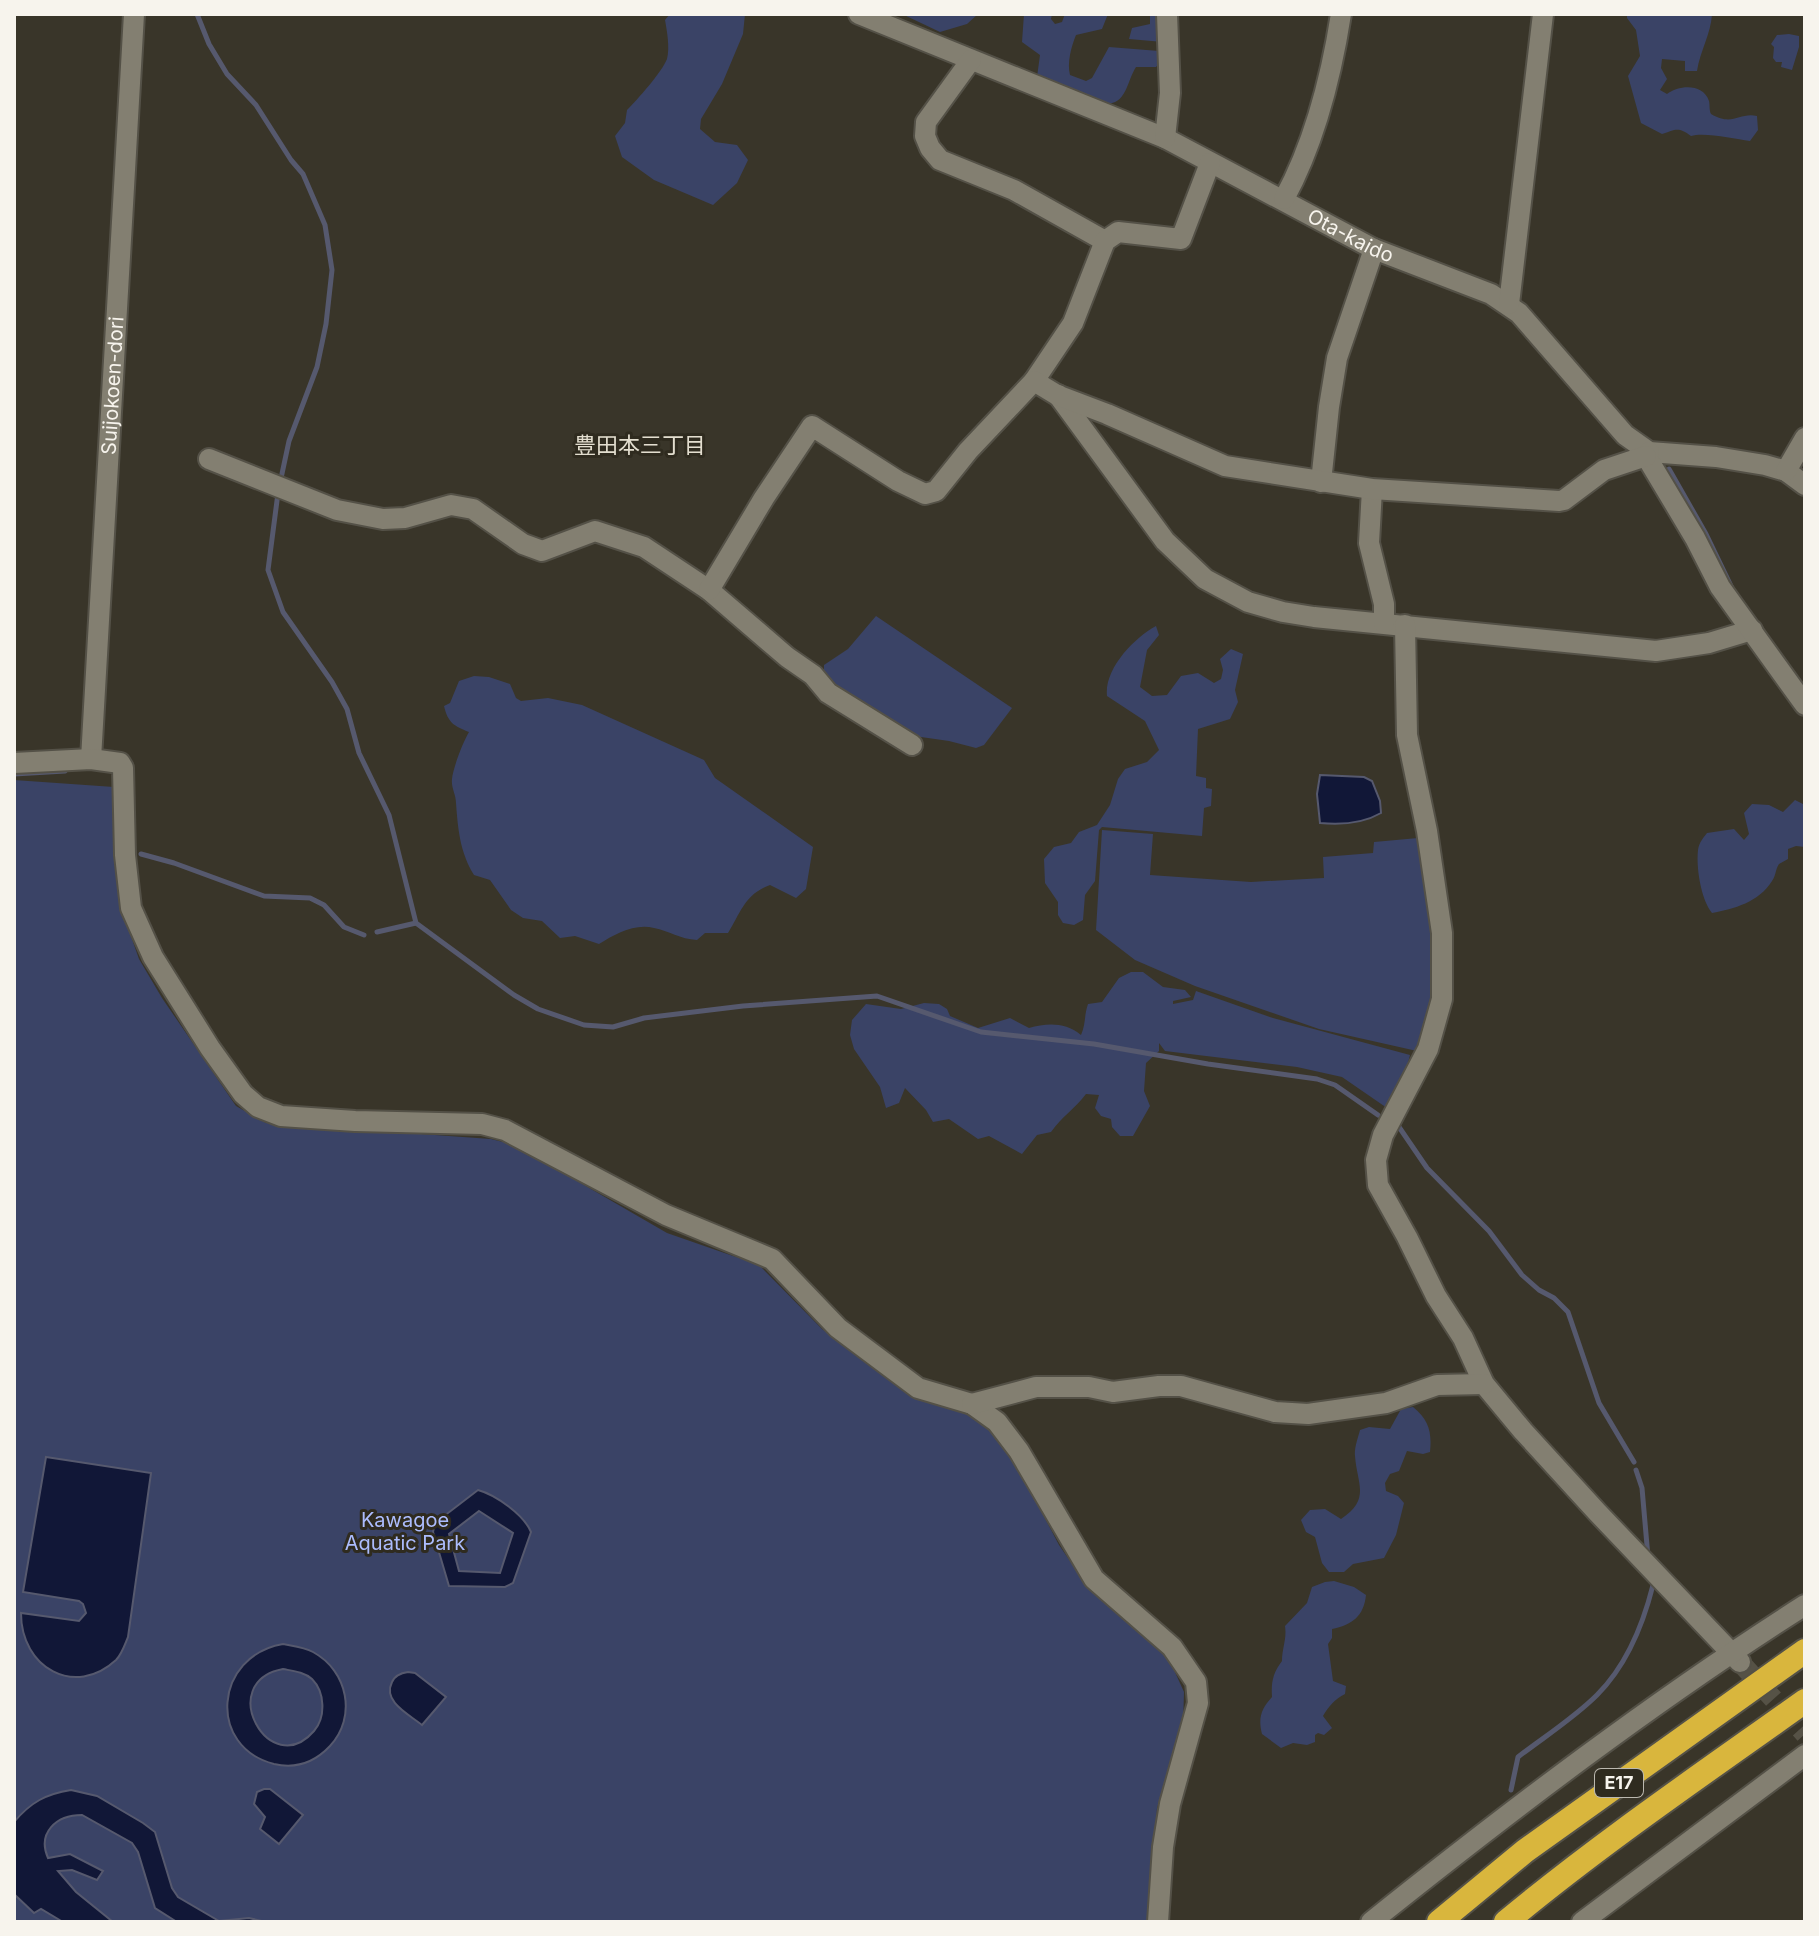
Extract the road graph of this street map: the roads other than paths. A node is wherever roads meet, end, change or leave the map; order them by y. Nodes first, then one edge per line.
1 (134, 14) edge
2 (859, 14) edge
3 (1167, 14) edge
4 (1341, 14) edge
5 (1543, 14) edge
6 (971, 60) junction
7 (1165, 138) junction
8 (1210, 163) junction
9 (1284, 199) junction
10 (1105, 241) junction
11 (1374, 249) junction
12 (1509, 304) junction
13 (1034, 381) junction
14 (1057, 395) junction
15 (1805, 438) edge
16 (1648, 454) junction
17 (209, 459) dead end
18 (1786, 471) junction
19 (1321, 482) junction
20 (1805, 485) edge
21 (1372, 489) junction
22 (709, 590) junction
23 (1394, 624) junction
24 (1752, 630) junction
25 (1805, 705) edge
26 (912, 745) dead end
27 (91, 759) junction
28 (14, 763) edge
29 (1484, 1384) junction
30 (972, 1404) junction
31 (1805, 1605) edge
32 (1805, 1651) edge
33 (1736, 1657) junction
34 (1805, 1701) edge
35 (1805, 1755) edge
36 (1158, 1922) edge
37 (1371, 1922) edge
38 (1439, 1922) edge
39 (1506, 1922) edge
40 (1582, 1922) edge

1 - 27 street, Suijokoen-dori
2 - 6 street, Ota-kaido
3 - 7 street
4 - 9 street
5 - 12 street
6 - 7 street, Ota-kaido
6 - 10 street
7 - 8 street, Ota-kaido
8 - 9 street, Ota-kaido
8 - 10 street
9 - 11 street, Ota-kaido
10 - 13 street
11 - 12 street, Ota-kaido
11 - 19 street
12 - 16 street, Ota-kaido
13 - 14 street
13 - 22 street
14 - 19 street
14 - 23 street
15 - 18 street
16 - 18 street
16 - 21 street
16 - 24 street
17 - 22 street
18 - 20 street
19 - 21 street
21 - 23 street
22 - 26 street
23 - 24 street
23 - 29 street
24 - 25 street
27 - 28 street
27 - 30 street
29 - 30 street
29 - 33 street
30 - 36 street
31 - 33 street
32 - 38 highway, E17
33 - 37 street
34 - 39 highway, E17
35 - 40 street

